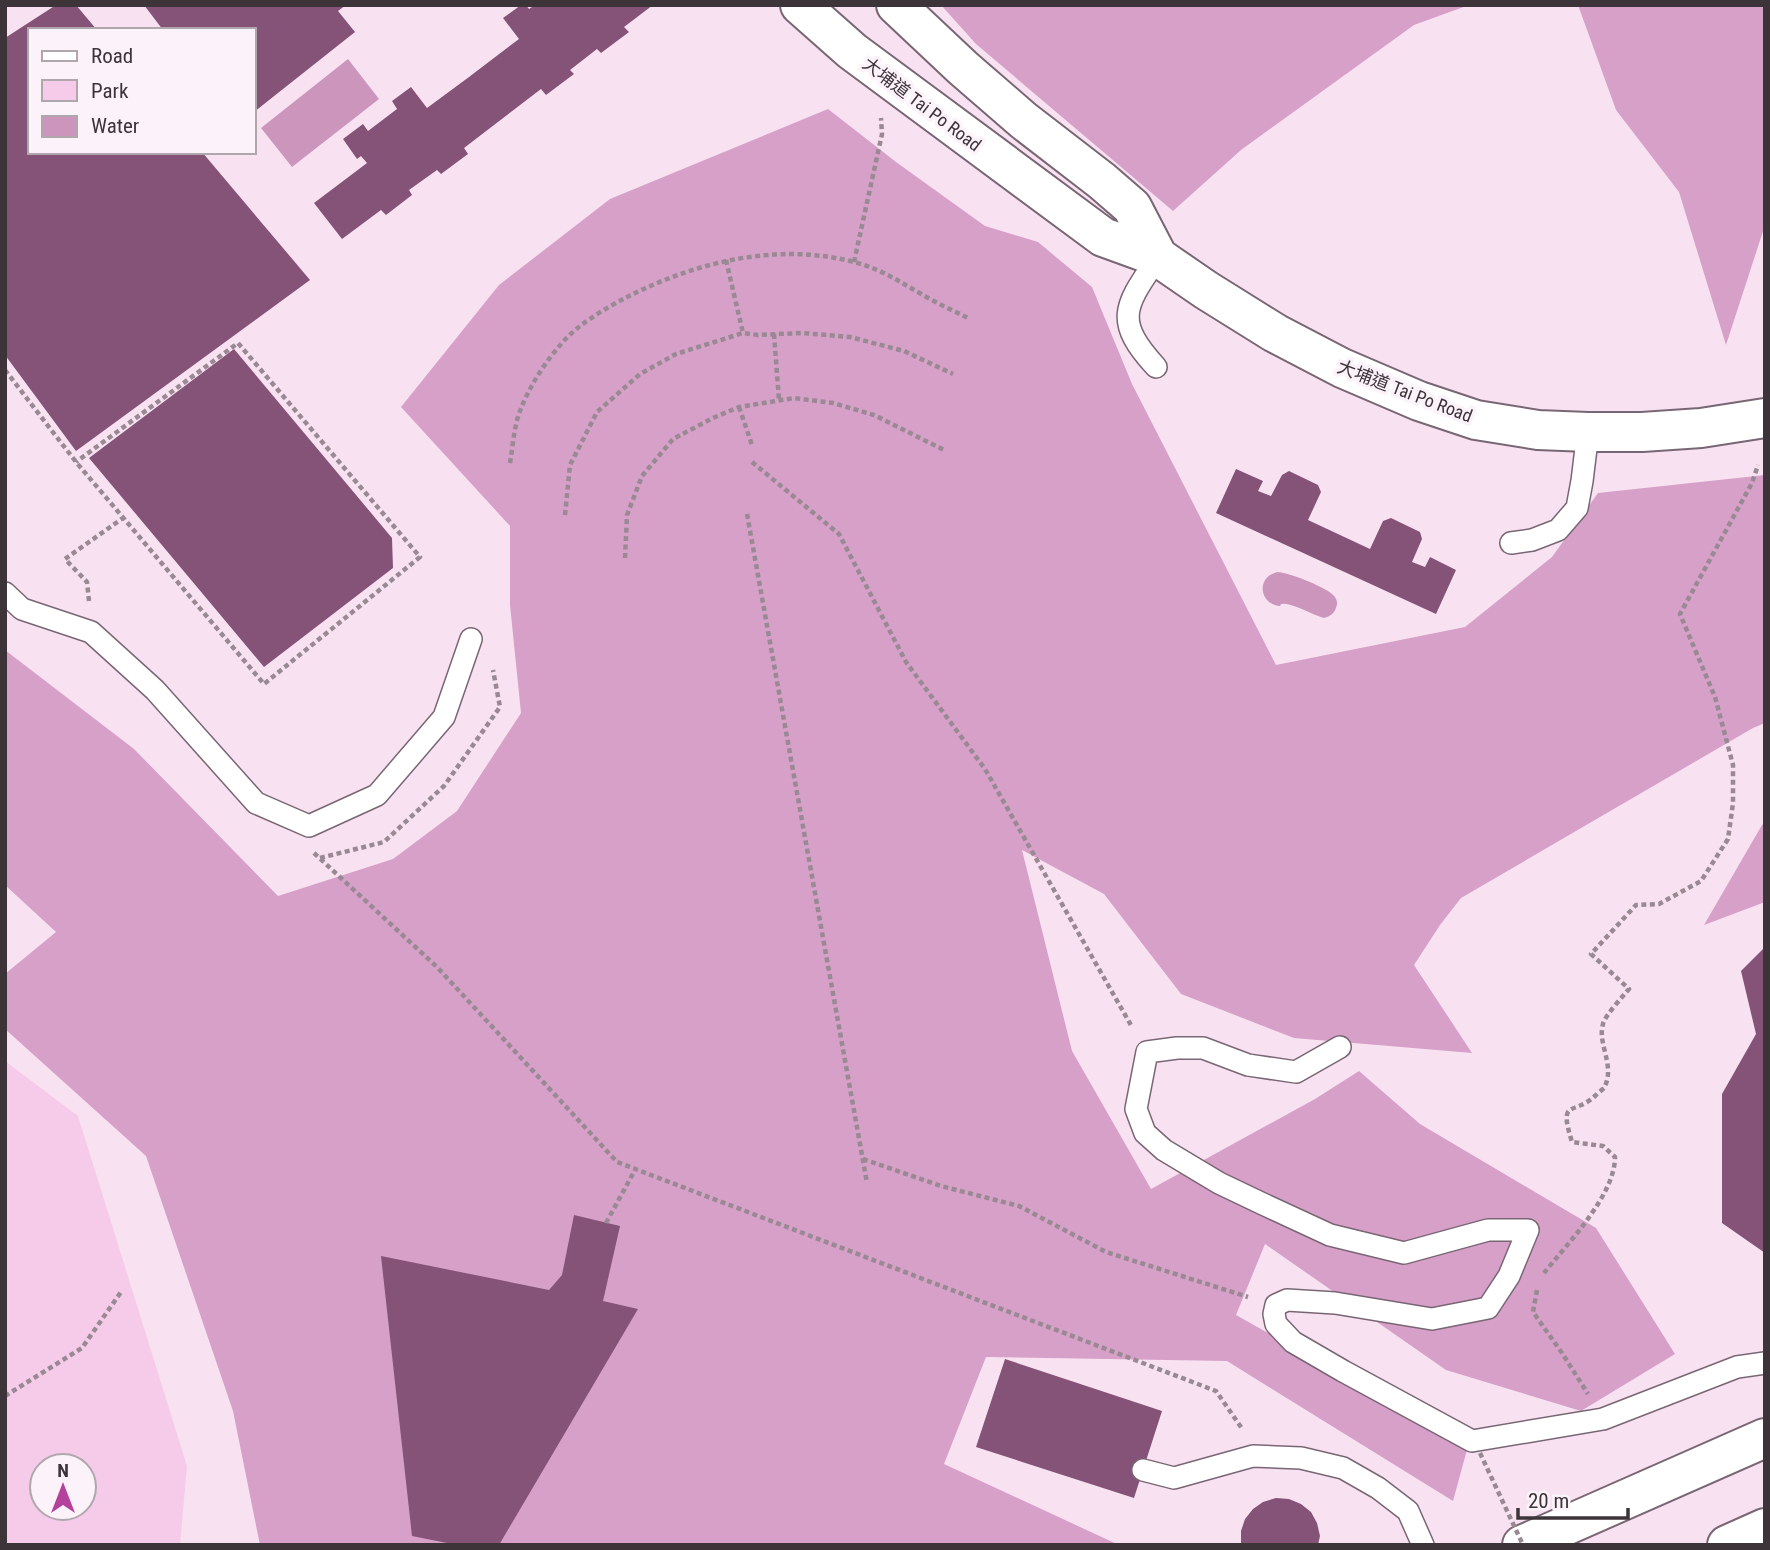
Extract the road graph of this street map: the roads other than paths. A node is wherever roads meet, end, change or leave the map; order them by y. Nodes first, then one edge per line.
1 (800, 5) edge
2 (896, 5) edge
3 (1158, 257) junction
4 (1156, 367) dead end
5 (1765, 418) edge
6 (1588, 432) junction
7 (1511, 543) dead end
8 (5, 593) edge
9 (471, 639) dead end
10 (1340, 1047) dead end
11 (1765, 1363) edge
12 (1765, 1438) edge
13 (1143, 1470) dead end
14 (1765, 1528) edge
15 (1423, 1545) edge
16 (1522, 1545) edge
17 (1727, 1545) edge

1 - 3 main road, 大埔道 Tai Po Road
2 - 3 main road, 大埔道 Tai Po Road
3 - 4 lane
3 - 6 main road, 大埔道 Tai Po Road
5 - 6 main road, 大埔道 Tai Po Road
6 - 7 lane
8 - 9 lane
10 - 11 lane
12 - 16 main road
13 - 15 lane
14 - 17 main road

